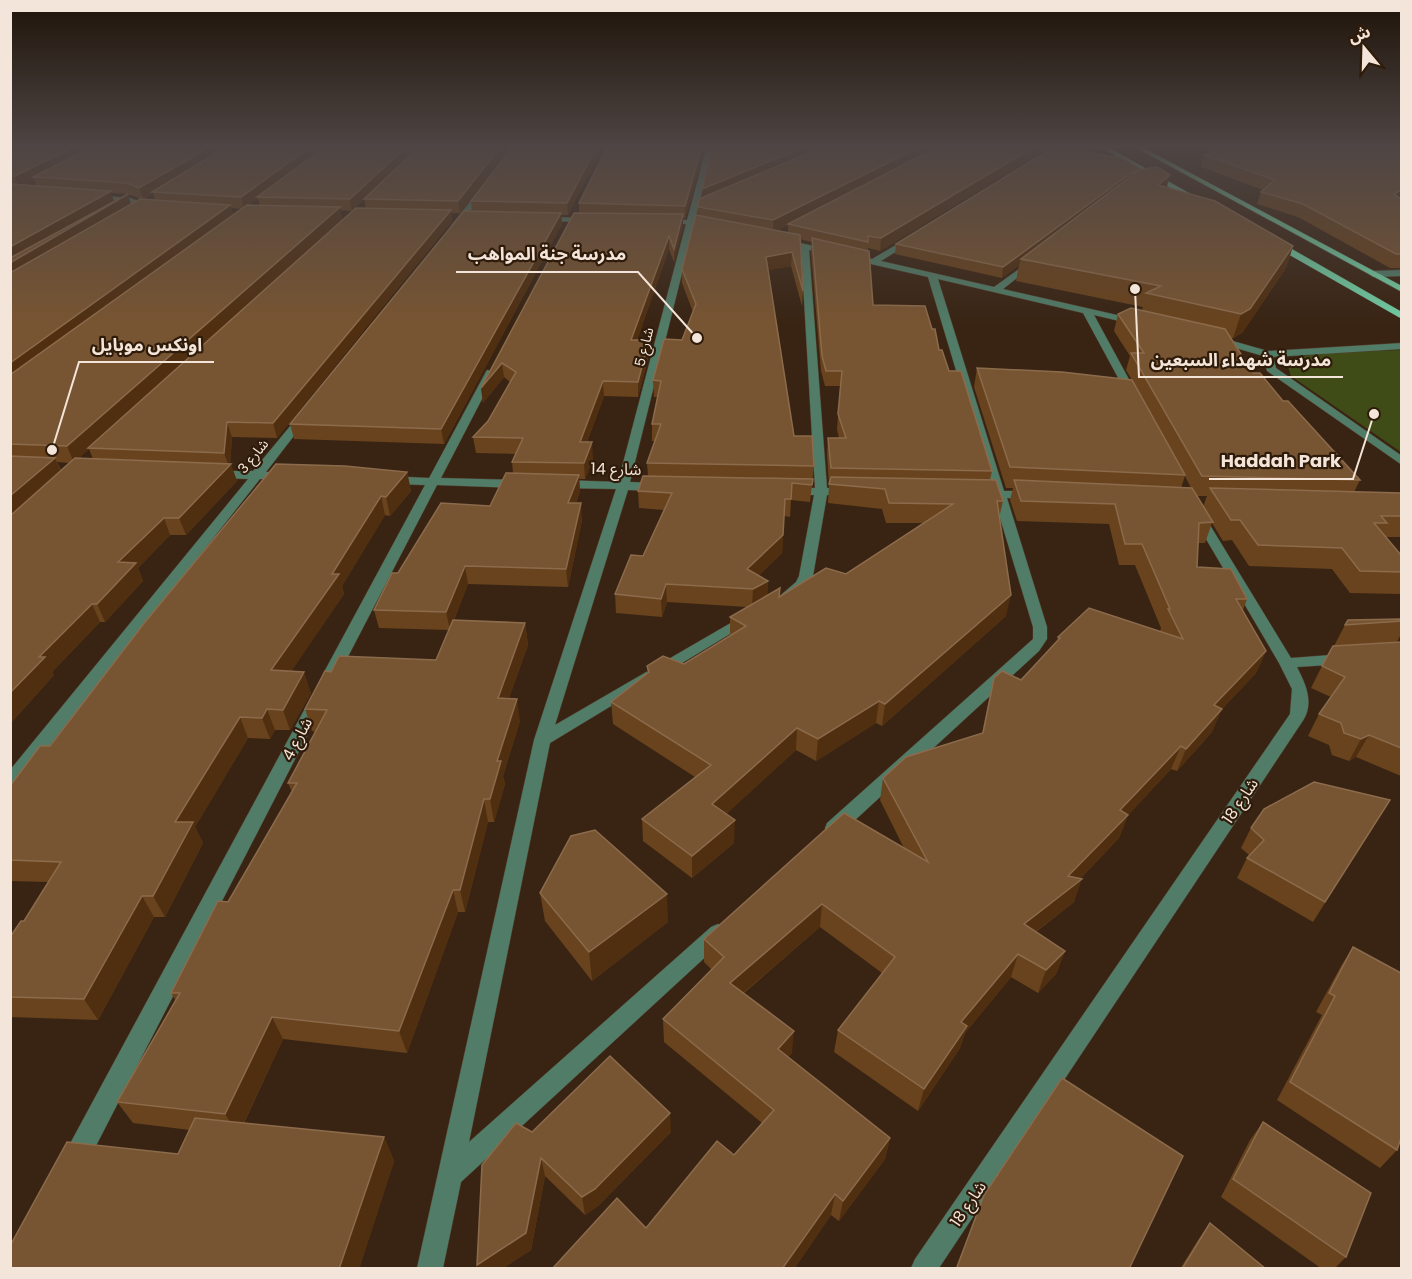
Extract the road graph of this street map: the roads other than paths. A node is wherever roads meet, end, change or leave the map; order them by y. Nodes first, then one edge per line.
1 (141, 206) edge
2 (145, 206) edge
3 (470, 206) edge
4 (693, 206) edge
5 (699, 206) edge
6 (1247, 206) edge
7 (162, 209) edge
8 (692, 209) junction
9 (132, 211) edge
10 (574, 214) junction
11 (528, 219) edge
12 (595, 220) edge
13 (654, 221) edge
14 (690, 222) junction
15 (721, 228) edge
16 (924, 231) edge
17 (784, 233) edge
18 (448, 235) edge
19 (1263, 236) edge
20 (560, 241) edge
21 (1312, 241) junction
22 (1273, 242) junction
23 (805, 246) junction
24 (1042, 254) edge
25 (875, 261) junction
26 (1401, 273) edge
27 (1373, 274) junction
28 (932, 275) junction
29 (997, 289) junction
30 (1401, 290) edge
31 (1087, 311) junction
32 (1401, 316) edge
33 (1144, 324) edge
34 (1202, 337) edge
35 (1401, 346) edge
36 (1267, 354) junction
37 (499, 356) edge
38 (316, 401) edge
39 (1136, 402) edge
40 (1401, 462) edge
41 (198, 473) edge
42 (256, 475) junction
43 (303, 477) edge
44 (374, 480) edge
45 (432, 482) junction
46 (528, 484) edge
47 (551, 484) edge
48 (623, 486) junction
49 (670, 487) edge
50 (775, 490) edge
51 (821, 492) junction
52 (857, 492) edge
53 (965, 494) edge
54 (1000, 494) junction
55 (1048, 496) edge
56 (1190, 502) edge
57 (775, 603) edge
58 (754, 615) edge
59 (1356, 658) edge
60 (1287, 663) junction
61 (542, 740) junction
62 (10, 783) edge
63 (822, 840) edge
64 (733, 919) edge
65 (68, 1174) edge
66 (450, 1175) junction
67 (430, 1269) edge
68 (924, 1269) edge

1 - 9 street
2 - 7 street
3 - 18 street
4 - 8 street, شارع 5
5 - 8 street
6 - 21 main road
8 - 14 street, شارع 5
10 - 11 street
10 - 12 street
10 - 20 street
13 - 14 street
14 - 15 street
14 - 48 street, شارع 5
16 - 25 street
17 - 23 street
19 - 22 main road
21 - 22 main road
21 - 27 main road
22 - 32 main road
23 - 25 street
23 - 51 street
24 - 29 street
25 - 28 street
26 - 27 street
27 - 30 main road
28 - 29 street
28 - 54 street
29 - 31 street
31 - 33 street
31 - 39 street
34 - 36 street
35 - 36 street
36 - 40 street
37 - 45 street, شارع 4
38 - 42 street, شارع 3
41 - 42 street
42 - 43 street
42 - 62 street, شارع 3
44 - 45 street
45 - 46 street
45 - 65 street, شارع 4
47 - 48 street, شارع 14
48 - 49 street, شارع 14
48 - 61 street, شارع 5
50 - 51 street
51 - 52 street
51 - 57 street
53 - 54 street
54 - 55 street
54 - 63 street
56 - 60 street, شارع 18
58 - 61 street
59 - 60 street
60 - 68 street, شارع 18
61 - 66 street, شارع 5
64 - 66 street
66 - 67 street, شارع 5

